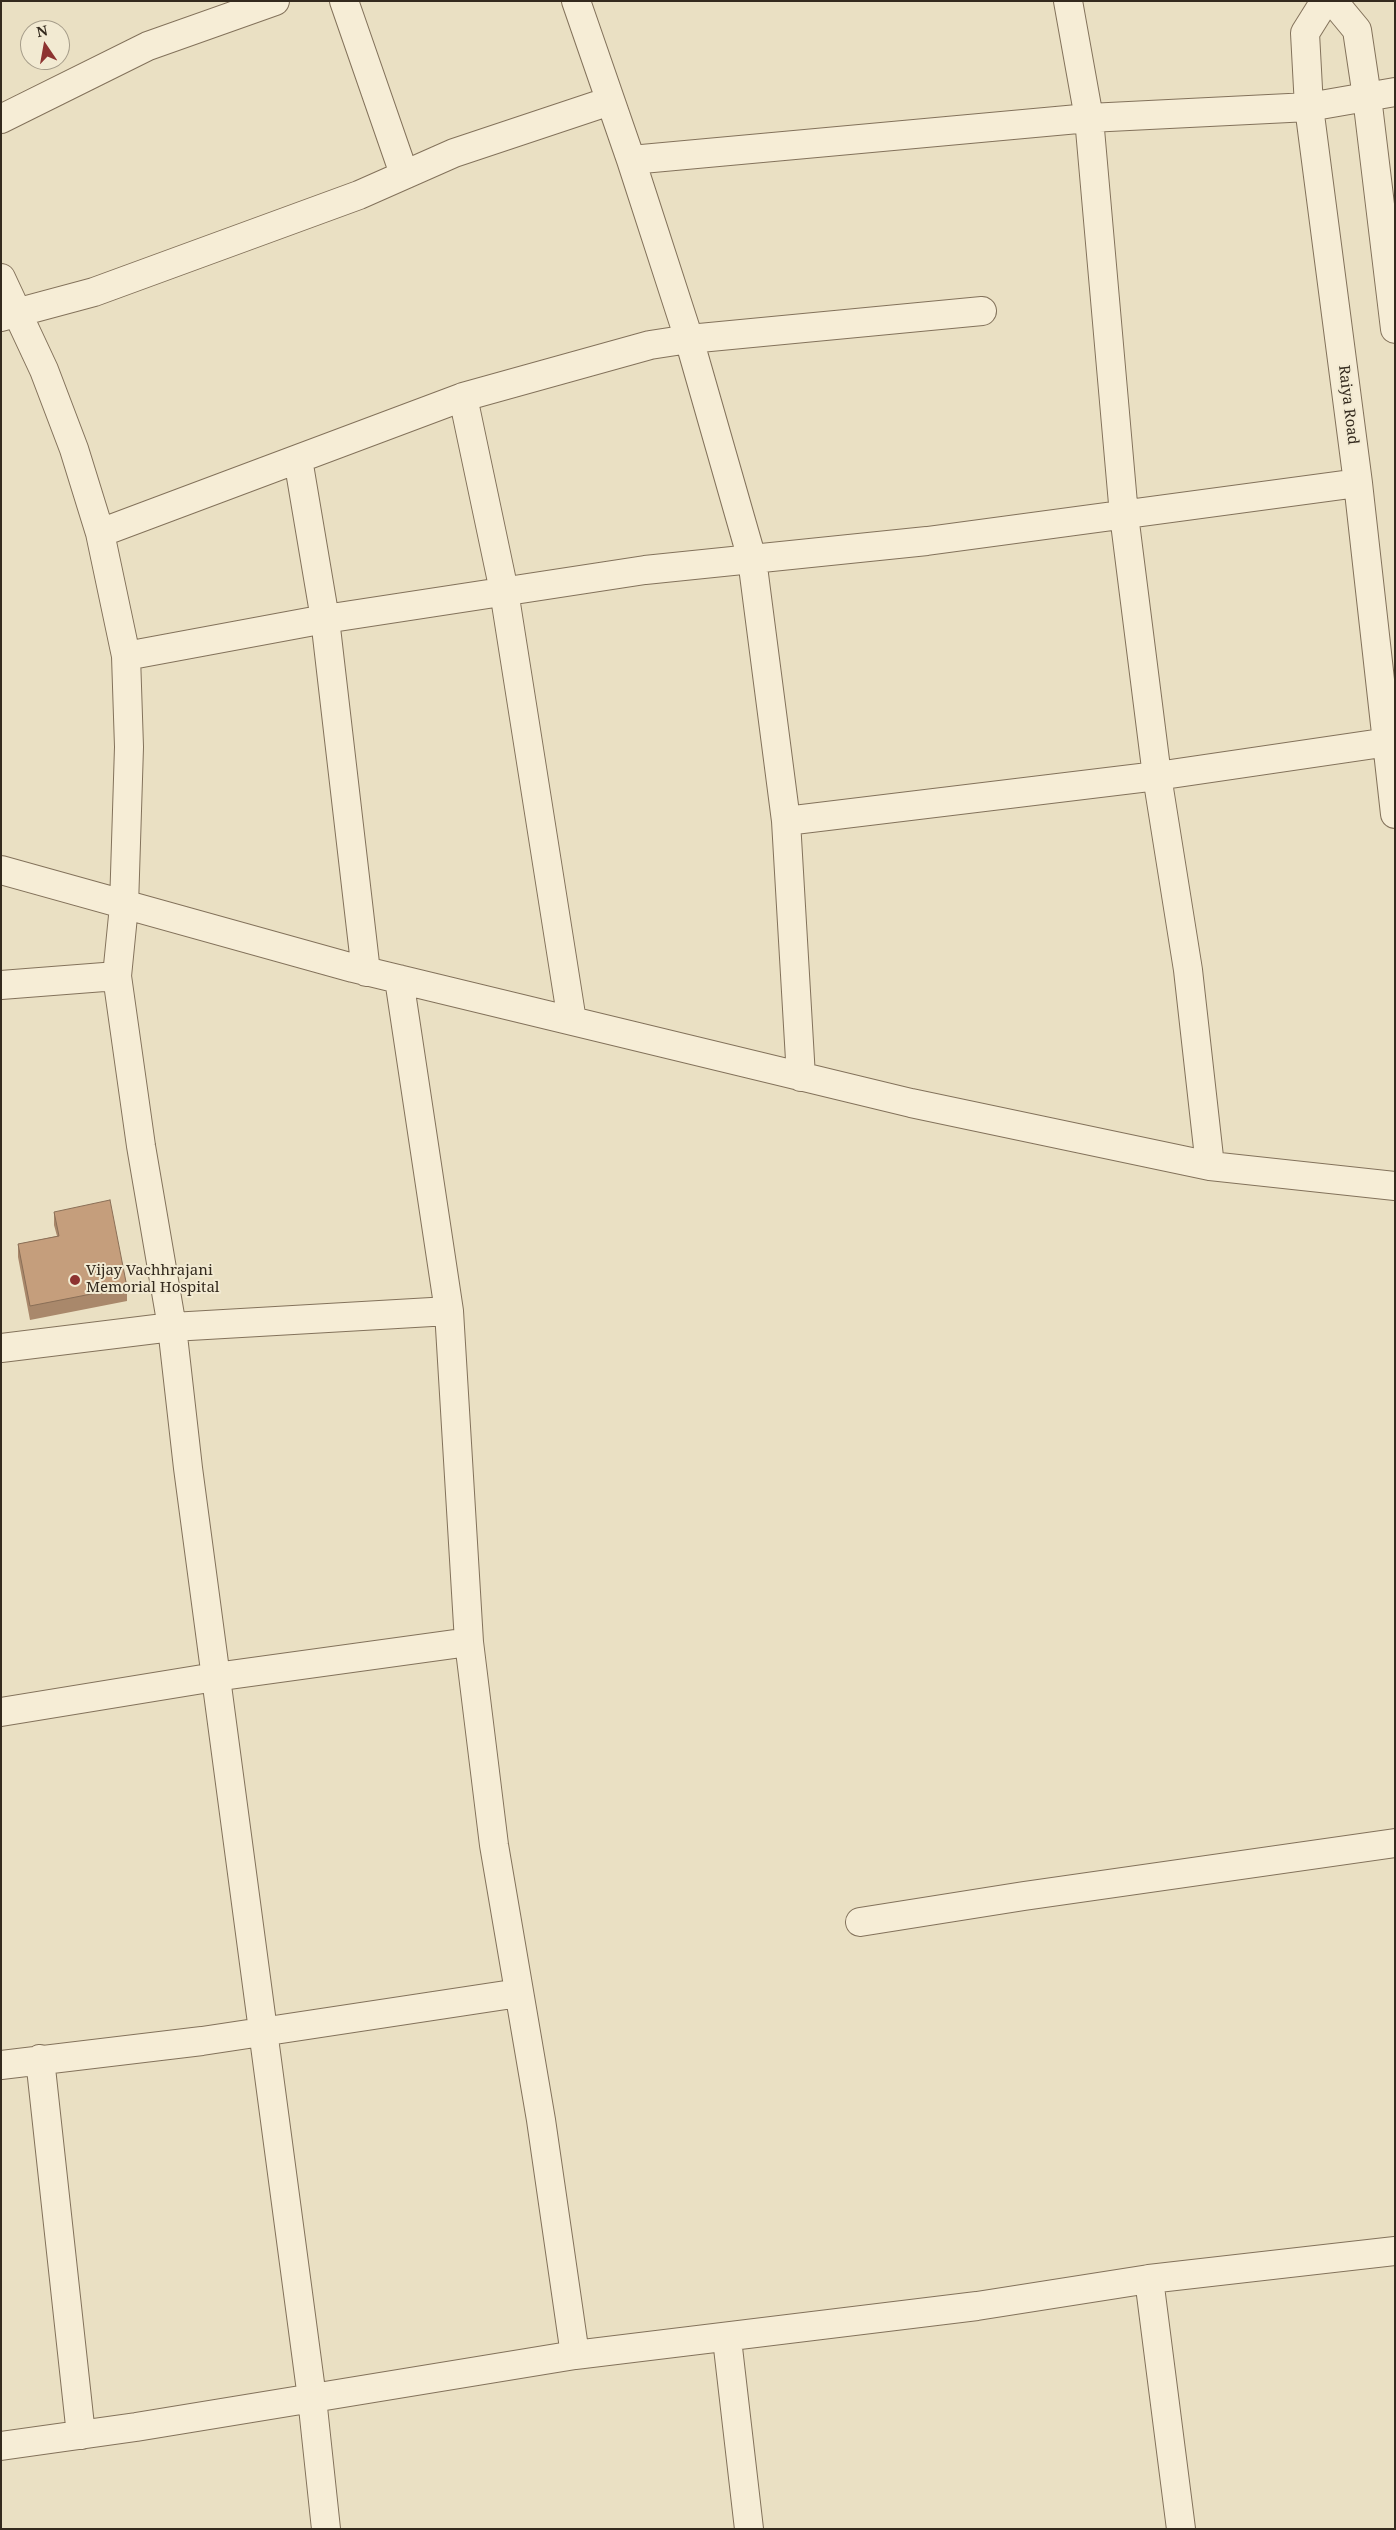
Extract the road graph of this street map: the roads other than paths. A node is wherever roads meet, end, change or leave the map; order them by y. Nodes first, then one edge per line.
1 (344, 1) edge
2 (576, 1) edge
3 (1068, 1) edge
4 (1325, 1) edge
5 (1333, 1) edge
6 (265, 3) edge
7 (1395, 92) edge
8 (1367, 97) junction
9 (610, 101) junction
10 (1309, 107) junction
11 (1089, 118) junction
12 (1, 119) edge
13 (631, 160) junction
14 (404, 174) junction
15 (1, 278) edge
16 (982, 311) dead end
17 (9, 314) edge
18 (1395, 329) edge
19 (689, 339) junction
20 (463, 397) junction
21 (298, 459) junction
22 (1358, 483) junction
23 (1124, 515) junction
24 (100, 533) junction
25 (752, 559) junction
26 (504, 591) junction
27 (326, 619) junction
28 (1384, 634) edge
29 (126, 656) junction
30 (1391, 742) edge
31 (1157, 776) junction
32 (1395, 814) edge
33 (786, 821) junction
34 (1, 870) edge
35 (124, 906) junction
36 (366, 972) junction
37 (117, 976) junction
38 (398, 979) junction
39 (1, 985) edge
40 (572, 1021) junction
41 (801, 1076) junction
42 (1210, 1166) junction
43 (1395, 1186) edge
44 (449, 1311) junction
45 (172, 1327) junction
46 (1, 1348) edge
47 (469, 1642) junction
48 (215, 1677) junction
49 (1, 1712) edge
50 (1395, 1843) edge
51 (860, 1922) dead end
52 (520, 1993) junction
53 (263, 2033) junction
54 (40, 2059) junction
55 (1, 2064) edge
56 (1395, 2251) edge
57 (1149, 2279) junction
58 (727, 2338) junction
59 (575, 2356) junction
60 (312, 2398) junction
61 (81, 2435) junction
62 (1, 2446) edge
63 (326, 2529) edge
64 (749, 2529) edge
65 (1181, 2529) edge

1 - 14 street
2 - 9 street
3 - 11 street
4 - 10 street, Raiya Road
5 - 8 street
6 - 12 street
7 - 8 street
8 - 10 street
8 - 18 street
9 - 13 street
9 - 14 street
10 - 11 street
10 - 22 street, Raiya Road
11 - 13 street
11 - 23 street
13 - 19 street
14 - 17 street
15 - 17 street
16 - 19 street
17 - 24 street
19 - 20 street
19 - 25 street
20 - 21 street
20 - 26 street
21 - 24 street
21 - 27 street
22 - 23 street
22 - 28 street, Raiya Road
23 - 25 street
23 - 31 street
24 - 29 street
25 - 26 street
25 - 33 street
26 - 27 street
26 - 40 street
27 - 29 street
27 - 36 street
28 - 30 street, Raiya Road
29 - 35 street
30 - 31 street
30 - 32 street, Raiya Road
31 - 33 street
31 - 42 street
33 - 41 street
34 - 35 street
35 - 36 street
35 - 37 street
36 - 38 street
37 - 39 street
37 - 45 street
38 - 40 street
38 - 44 street
40 - 41 street
41 - 42 street
42 - 43 street
44 - 45 street
44 - 47 street
45 - 46 street
45 - 48 street
47 - 48 street
47 - 52 street
48 - 49 street
48 - 53 street
50 - 51 street
52 - 53 street
52 - 59 street
53 - 54 street
53 - 60 street
54 - 55 street
54 - 61 street
56 - 57 street
57 - 58 street
57 - 65 street
58 - 59 street
58 - 64 street
59 - 60 street
60 - 61 street
60 - 63 street
61 - 62 street

